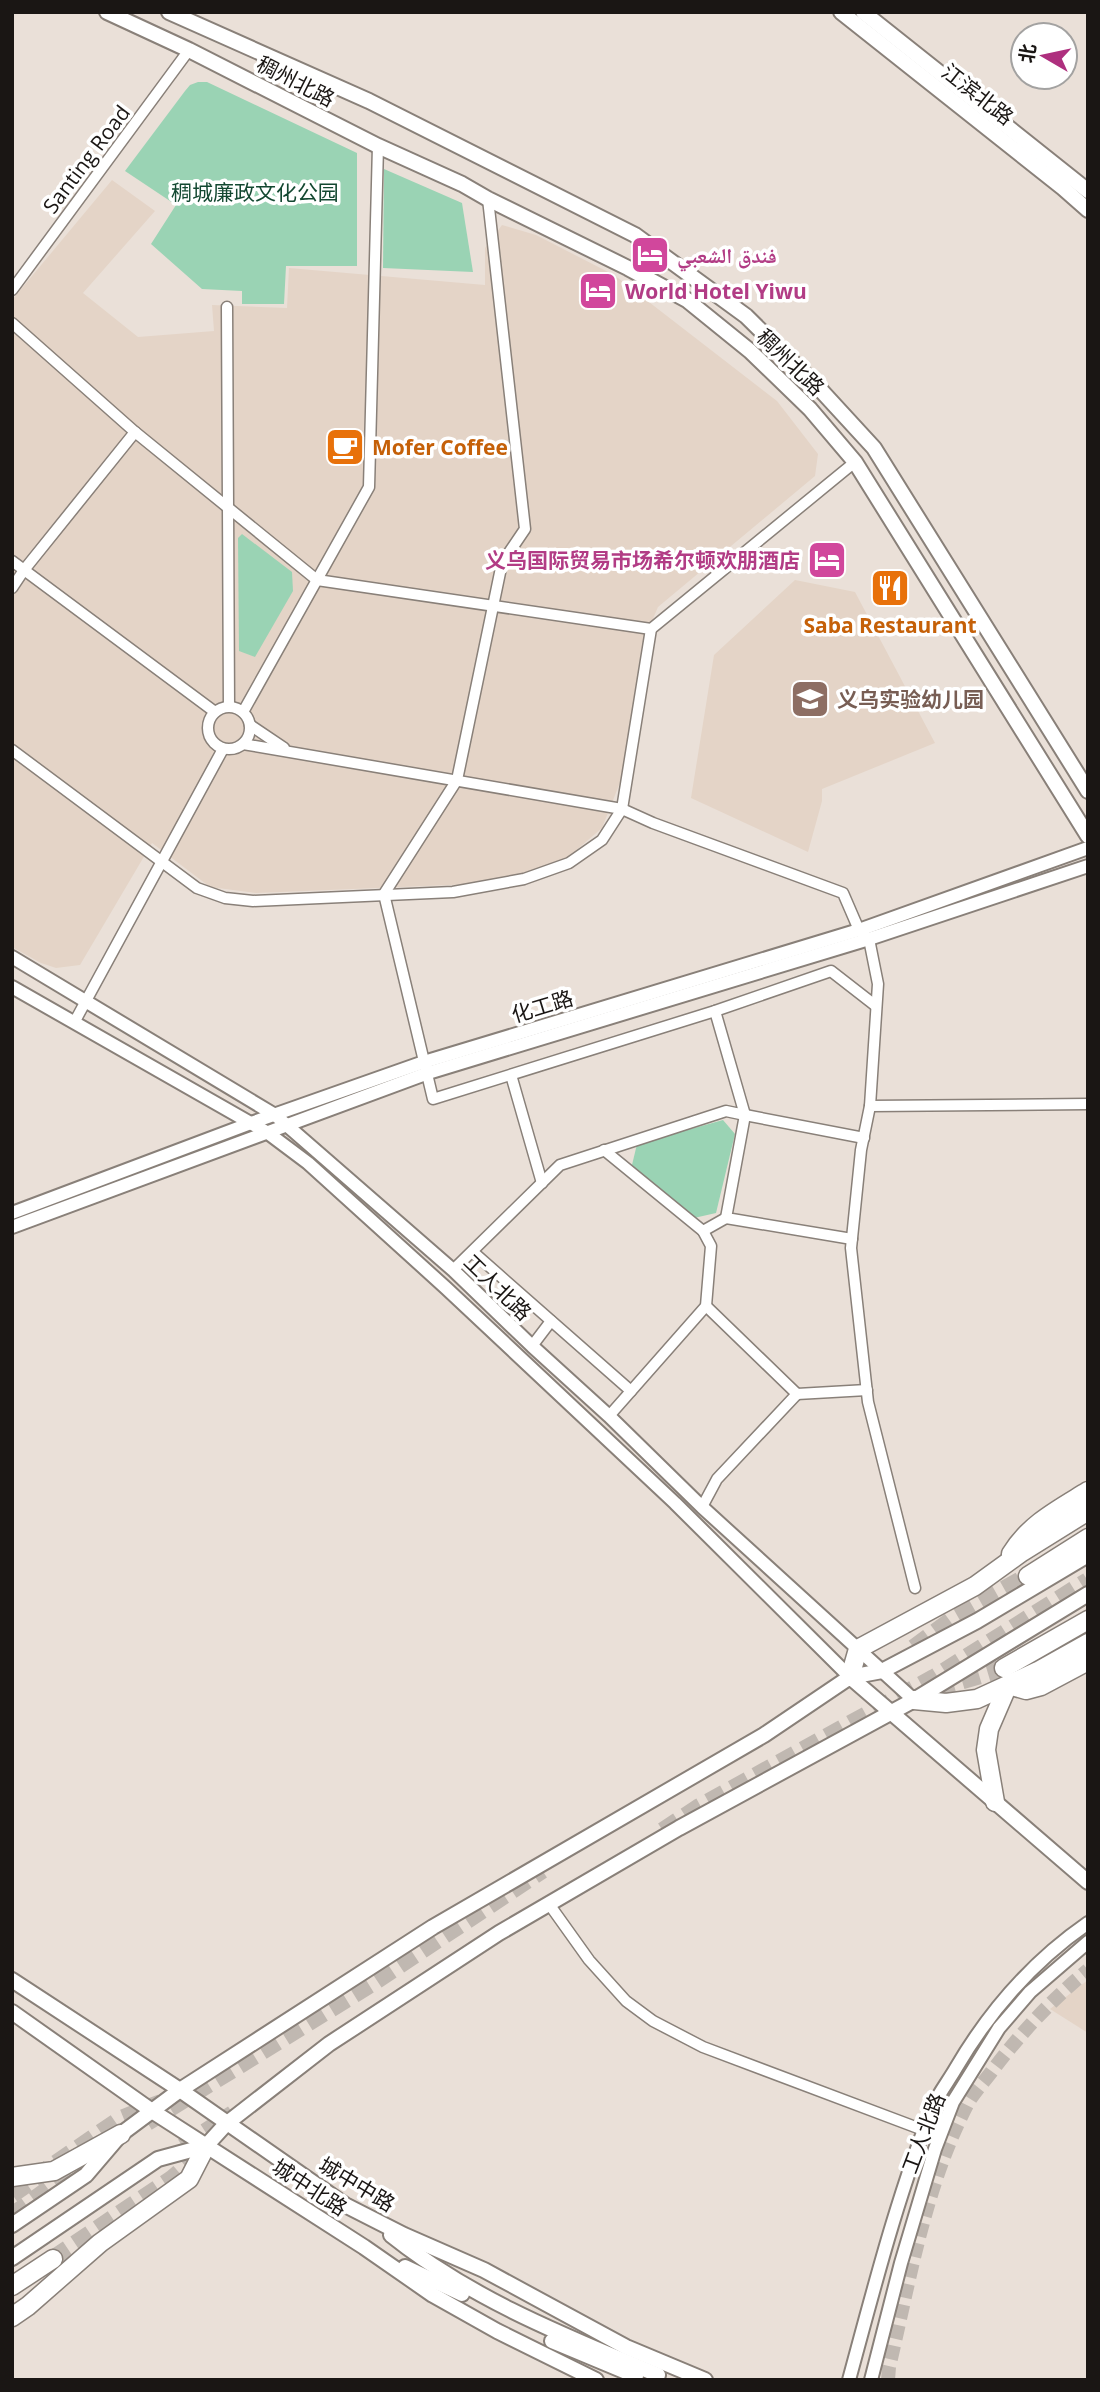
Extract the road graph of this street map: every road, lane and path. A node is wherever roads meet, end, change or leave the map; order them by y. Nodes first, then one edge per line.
1 (107, 12) edge
2 (169, 12) edge
3 (841, 12) edge
4 (863, 12) edge
5 (189, 50) junction
6 (378, 146) junction
7 (1088, 191) edge
8 (488, 200) junction
9 (1088, 210) edge
10 (12, 290) edge
11 (227, 307) dead end
12 (12, 323) edge
13 (135, 432) junction
14 (855, 462) junction
15 (227, 507) junction
16 (12, 561) edge
17 (23, 570) junction
18 (317, 580) junction
19 (12, 588) edge
20 (492, 606) junction
21 (651, 629) junction
22 (229, 706) junction
23 (215, 712) junction
24 (243, 712) junction
25 (250, 724) junction
26 (243, 744) junction
27 (223, 749) junction
28 (12, 750) edge
29 (288, 750) junction
30 (457, 780) junction
31 (1088, 791) edge
32 (622, 809) junction
33 (1088, 836) edge
34 (1088, 848) edge
35 (162, 862) junction
36 (1088, 866) edge
37 (384, 894) junction
38 (864, 935) junction
39 (12, 957) edge
40 (12, 987) edge
41 (85, 1000) junction
42 (876, 1006) junction
43 (715, 1011) junction
44 (75, 1021) junction
45 (426, 1068) junction
46 (512, 1075) junction
47 (1088, 1104) edge
48 (870, 1106) junction
49 (275, 1115) junction
50 (745, 1115) junction
51 (251, 1123) junction
52 (285, 1125) junction
53 (268, 1133) junction
54 (864, 1138) junction
55 (604, 1150) junction
56 (542, 1183) junction
57 (12, 1213) edge
58 (726, 1218) junction
59 (12, 1227) edge
60 (703, 1231) junction
61 (852, 1240) junction
62 (473, 1252) junction
63 (453, 1270) junction
64 (706, 1306) junction
65 (551, 1321) junction
66 (531, 1346) junction
67 (867, 1390) junction
68 (631, 1391) junction
69 (797, 1394) junction
70 (609, 1416) junction
71 (1088, 1491) edge
72 (702, 1507) junction
73 (1088, 1511) edge
74 (1088, 1538) edge
75 (1088, 1555) edge
76 (1004, 1565) junction
77 (1028, 1576) tunnel mouth
78 (915, 1588) dead end
79 (1088, 1594) edge
80 (1088, 1620) edge
81 (1088, 1643) edge
82 (858, 1648) junction
83 (1088, 1661) edge
84 (882, 1671) junction
85 (850, 1677) junction
86 (1006, 1677) junction
87 (914, 1700) junction
88 (890, 1712) junction
89 (995, 1802) junction
90 (1088, 1882) edge
91 (549, 1904) junction
92 (1088, 1923) edge
93 (1088, 1942) edge
94 (12, 1980) edge
95 (12, 2012) edge
96 (180, 2090) junction
97 (152, 2111) junction
98 (226, 2124) junction
99 (926, 2131) junction
100 (121, 2134) junction
101 (940, 2135) junction
102 (206, 2146) junction
103 (12, 2177) edge
104 (368, 2217) junction
105 (12, 2225) edge
106 (100, 2244) junction
107 (369, 2250) junction
108 (12, 2258) edge
109 (52, 2259) tunnel mouth
110 (12, 2286) edge
111 (12, 2303) edge
112 (12, 2317) edge
113 (652, 2377) edge
114 (596, 2380) edge
115 (705, 2380) edge
116 (849, 2380) edge
117 (872, 2380) edge

1 - 5 main road, 稠州北路
2 - 31 main road, 稠州北路
3 - 9 main road, 江滨北路
4 - 7 main road, 江滨北路
5 - 6 main road, 稠州北路
5 - 10 street, Santing Road
6 - 8 main road, 稠州北路
6 - 18 street
8 - 14 main road, 稠州北路
8 - 20 street
11 - 15 street
12 - 13 street
13 - 15 street
13 - 17 street
14 - 21 street
14 - 33 main road, 稠州北路
15 - 18 street
15 - 22 street
16 - 17 street
17 - 19 street
17 - 23 street
18 - 20 street
18 - 24 street
20 - 21 street
20 - 30 street
21 - 32 street
22 - 23 street
22 - 24 street
23 - 27 street
24 - 25 street
25 - 26 street
25 - 29 street
26 - 27 street
26 - 29 street
27 - 35 street
28 - 35 street
29 - 30 street
30 - 32 street
30 - 37 street
32 - 37 street
32 - 38 street
34 - 38 street, 化工路
35 - 37 street
35 - 41 street
36 - 38 street, 化工路
37 - 45 street
38 - 42 street
38 - 45 street, 化工路
39 - 41 street, 工人北路
40 - 44 street, 工人北路
41 - 44 street
41 - 49 street, 工人北路
42 - 43 street
42 - 48 street
43 - 46 street
43 - 50 street
44 - 51 street, 工人北路
45 - 46 street
45 - 49 street, 化工路
45 - 52 street, 化工路
46 - 56 street
47 - 48 street
48 - 54 street
49 - 51 street, 化工路
49 - 52 street, 工人北路
50 - 54 street
50 - 55 street
50 - 58 street
51 - 53 street, 工人北路
51 - 57 street, 化工路
52 - 53 street, 化工路
52 - 63 street, 工人北路
53 - 59 street, 化工路
53 - 85 street, 工人北路
54 - 61 street
55 - 56 street
55 - 60 street
56 - 62 street
58 - 60 street
58 - 61 street
60 - 64 street
61 - 67 street
62 - 63 street
62 - 65 street
63 - 66 street, 工人北路
64 - 68 street
64 - 69 street
65 - 66 street
65 - 68 street
66 - 70 street, 工人北路
67 - 69 street
67 - 78 street
68 - 70 street
69 - 72 street
70 - 72 street, 工人北路
71 - 76 highway
72 - 82 street, 工人北路
73 - 76 highway
74 - 77 highway
75 - 84 main road
76 - 82 highway
79 - 87 main road
80 - 86 highway
81 - 86 highway
82 - 84 street, 工人北路
82 - 85 highway
83 - 86 highway
84 - 85 main road
84 - 87 street, 工人北路
85 - 88 main road
85 - 96 main road
86 - 87 highway
86 - 89 highway
87 - 88 main road
88 - 89 main road
88 - 91 main road
89 - 90 main road
91 - 98 main road
91 - 99 street
92 - 99 street
93 - 101 street, 工人北路
94 - 96 main road, 城中中路
95 - 97 main road, 城中北路
96 - 97 main road
96 - 98 main road, 城中中路
97 - 100 main road
97 - 102 main road, 城中北路
98 - 102 main road
98 - 104 main road, 城中中路
99 - 101 street
99 - 116 street
100 - 103 highway
100 - 105 main road
101 - 117 street, 工人北路
102 - 106 highway
102 - 107 main road, 城中北路
102 - 108 main road
104 - 113 main road
104 - 115 main road, 城中中路
106 - 111 highway
106 - 112 highway
107 - 113 main road
107 - 114 main road, 城中北路
109 - 110 highway

